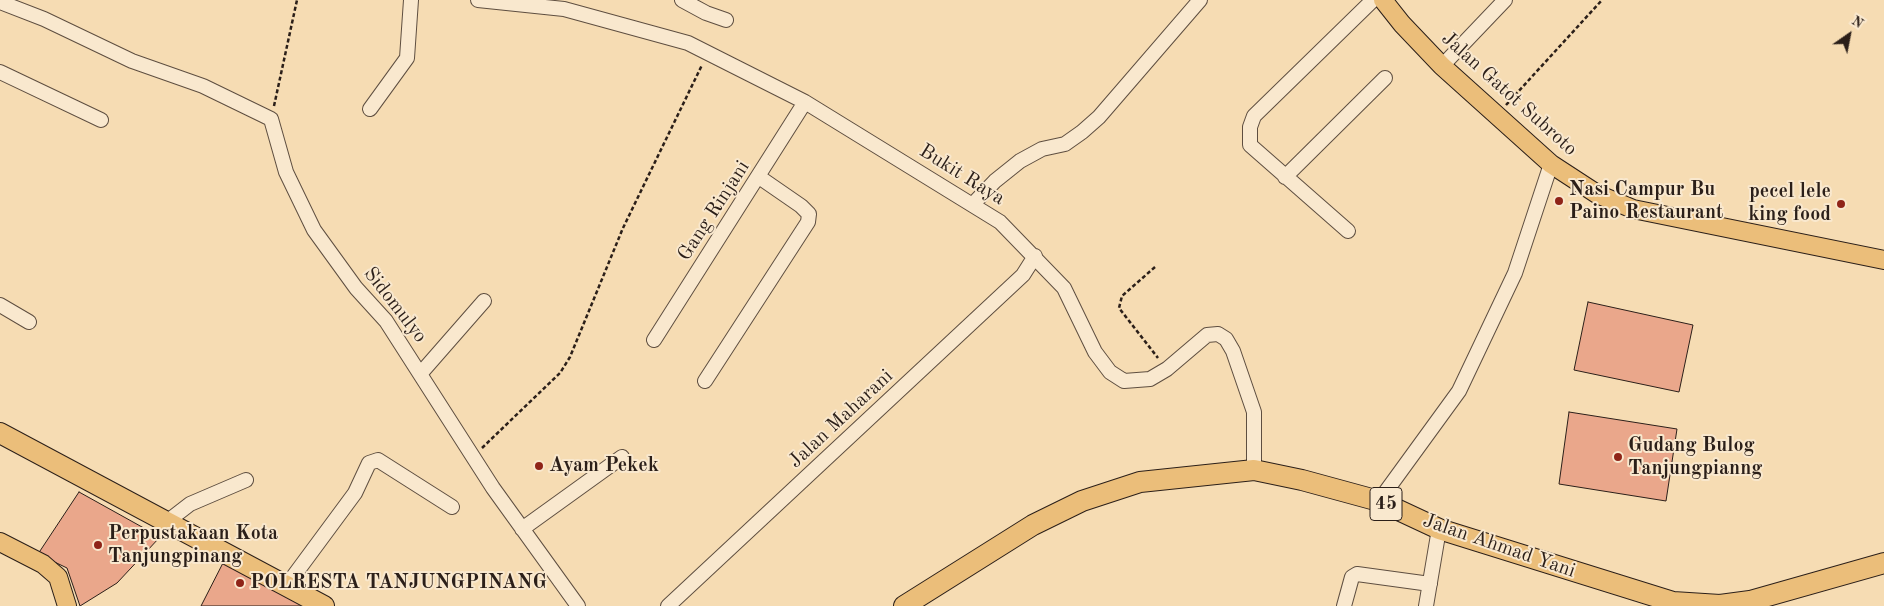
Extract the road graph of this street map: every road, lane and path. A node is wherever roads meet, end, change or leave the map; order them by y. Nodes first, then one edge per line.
1 (297, 0) edge
2 (411, 0) edge
3 (478, 0) edge
4 (682, 0) edge
5 (1200, 0) edge
6 (1373, 0) edge
7 (1384, 0) edge
8 (1505, 0) edge
9 (1602, 0) edge
10 (0, 2) edge
11 (566, 5) edge
12 (726, 20) dead end
13 (708, 53) junction
14 (1442, 66) junction
15 (0, 72) edge
16 (1385, 78) dead end
17 (805, 102) junction
18 (370, 109) dead end
19 (1496, 116) junction
20 (271, 119) junction
21 (101, 120) dead end
22 (1551, 164) junction
23 (759, 177) junction
24 (1285, 177) junction
25 (973, 204) junction
26 (1348, 231) dead end
27 (1036, 256) junction
28 (1884, 260) edge
29 (1155, 267) dead end
30 (484, 301) dead end
31 (0, 305) edge
32 (29, 322) dead end
33 (654, 340) dead end
34 (1167, 369) junction
35 (420, 373) junction
36 (705, 381) dead end
37 (0, 433) edge
38 (474, 455) junction
39 (622, 457) dead end
40 (1254, 470) junction
41 (246, 480) dead end
42 (1379, 501) junction
43 (452, 508) dead end
44 (168, 521) junction
45 (1439, 528) junction
46 (522, 529) junction
47 (0, 542) edge
48 (1884, 563) edge
49 (1430, 584) junction
50 (287, 585) junction
51 (1672, 604) edge
52 (67, 606) edge
53 (324, 606) edge
54 (578, 606) edge
55 (668, 606) edge
56 (904, 606) edge
57 (1344, 606) edge
58 (1426, 606) edge

1 - 20 path
2 - 18 street
3 - 11 street, Bukit Raya
4 - 12 street
5 - 25 street
6 - 24 street
7 - 14 main road, Jalan Gatot Subroto
8 - 14 street
9 - 19 path
10 - 20 street
11 - 13 street, Bukit Raya
13 - 17 street, Bukit Raya
13 - 38 path
14 - 19 main road, Jalan Gatot Subroto
15 - 21 street
16 - 24 street
17 - 23 street, Gang Rinjani
17 - 25 street, Bukit Raya
19 - 22 main road, Jalan Gatot Subroto
20 - 35 street, Sidomulyo
22 - 28 main road, Jalan Gatot Subroto
22 - 42 street
23 - 33 street, Gang Rinjani
23 - 36 street
24 - 26 street
25 - 27 street, Bukit Raya
27 - 34 street, Bukit Raya
27 - 55 street, Jalan Maharani
29 - 34 path
30 - 35 street
31 - 32 street
34 - 40 street, Bukit Raya
35 - 38 street, Sidomulyo
37 - 44 highway
38 - 46 street, Sidomulyo
39 - 46 street
40 - 42 highway, Jalan Ahmad Yani / 45
40 - 56 highway, Jalan Ahmad Yani / 45
41 - 44 street
42 - 45 highway, Jalan Ahmad Yani / 45
43 - 50 street
44 - 50 highway
45 - 49 street
45 - 51 highway, Jalan Ahmad Yani / 45
46 - 54 street, Sidomulyo
47 - 52 main road
48 - 51 highway, Jalan Ahmad Yani / 45
49 - 57 street
49 - 58 street
50 - 53 highway

